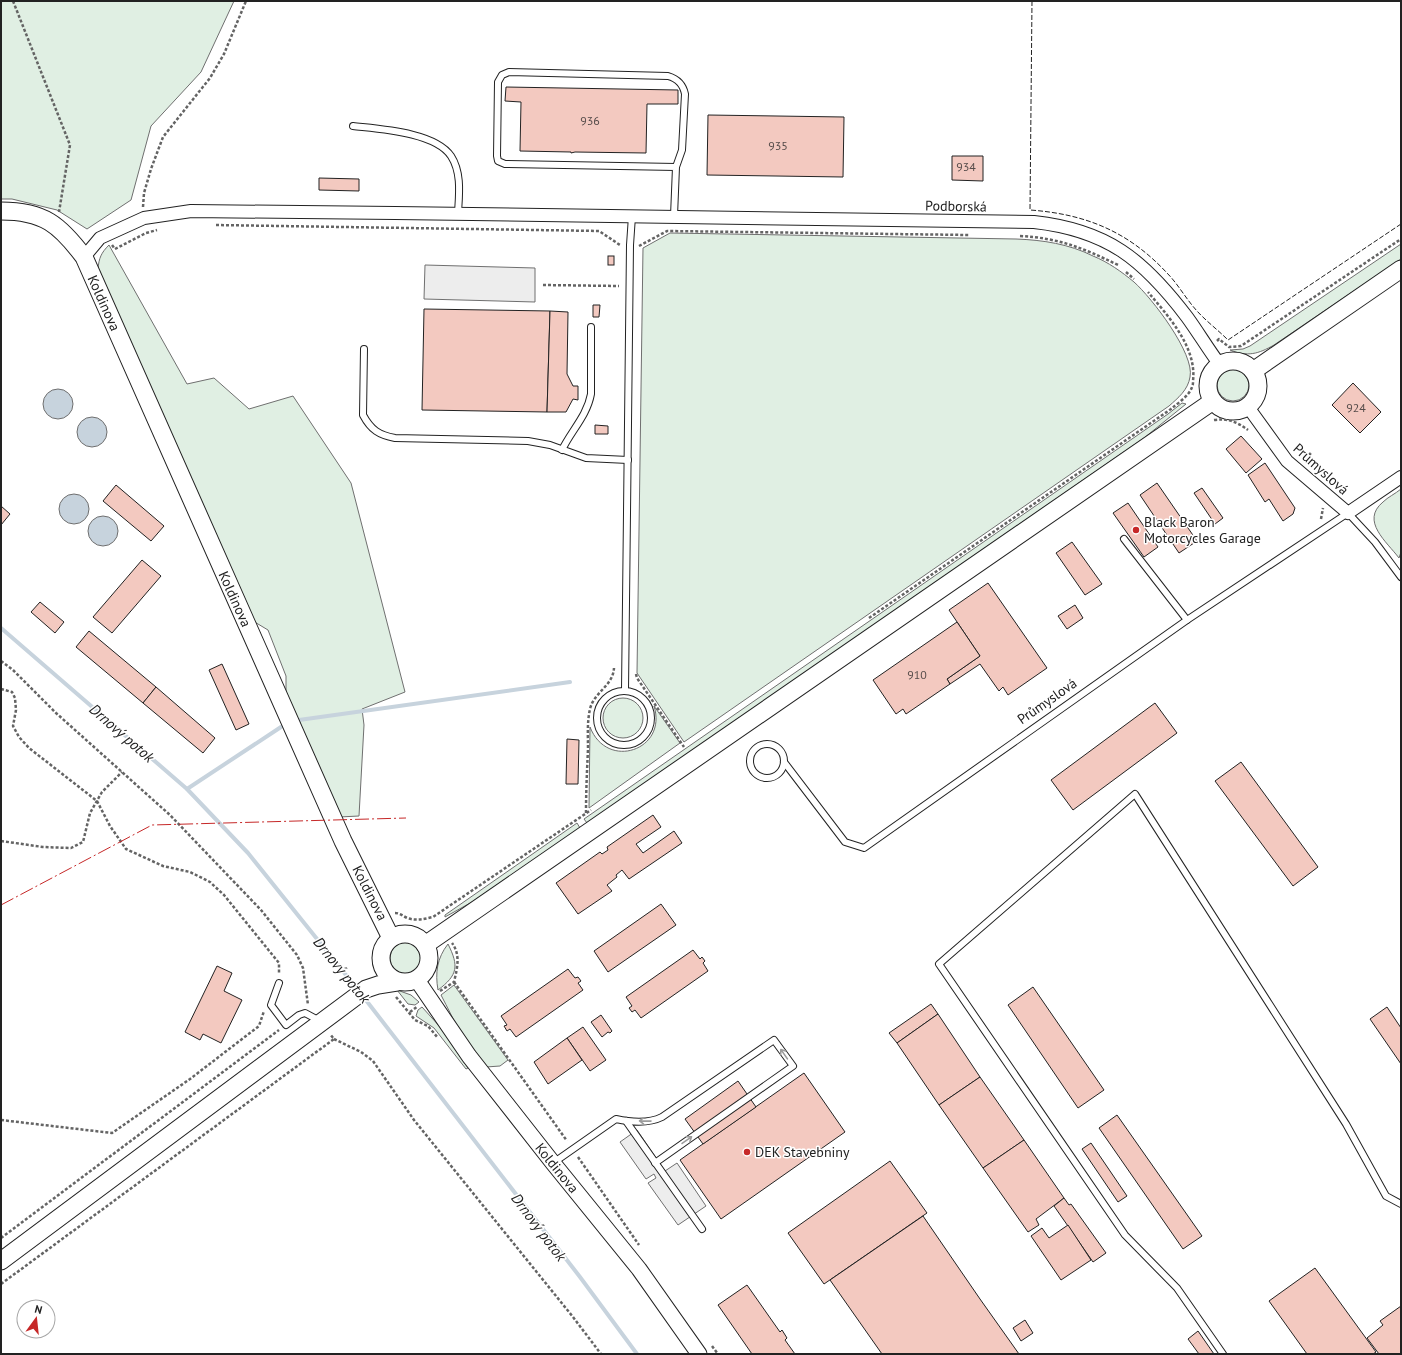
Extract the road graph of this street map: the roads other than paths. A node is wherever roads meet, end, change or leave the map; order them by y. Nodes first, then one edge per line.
1 (353, 126) dead end
2 (676, 167) junction
3 (1, 212) edge
4 (458, 214) junction
5 (632, 216) junction
6 (674, 216) junction
7 (84, 257) junction
8 (1401, 269) edge
9 (591, 327) dead end
10 (364, 349) dead end
11 (1220, 365) junction
12 (1253, 371) junction
13 (1213, 401) junction
14 (1248, 407) junction
15 (562, 450) junction
16 (628, 460) junction
17 (1401, 477) edge
18 (1348, 513) junction
19 (1124, 539) dead end
20 (1401, 577) edge
21 (1187, 620) junction
22 (625, 691) junction
23 (784, 762) junction
24 (391, 938) junction
25 (425, 945) junction
26 (381, 963) junction
27 (417, 980) junction
28 (279, 983) road end
29 (370, 986) junction
30 (394, 988) junction
31 (325, 1026) junction
32 (626, 1121) junction
33 (655, 1163) junction
34 (553, 1164) junction
35 (1401, 1204) edge
36 (702, 1230) dead end
37 (1, 1261) edge
38 (699, 1354) edge
39 (1223, 1354) edge

1 - 4 lane
2 - 2 lane
2 - 6 lane
3 - 7 main road, Koldinova
4 - 5 street, Podborská
4 - 7 street, Podborská
5 - 6 street, Podborská
5 - 16 lane
6 - 11 street, Podborská
7 - 24 main road, Koldinova
8 - 12 main road
9 - 15 lane
10 - 15 lane
11 - 12 main road
11 - 13 main road
12 - 14 main road
13 - 14 main road
13 - 25 main road
14 - 18 street, Průmyslová
15 - 16 lane
16 - 22 lane
17 - 18 street
18 - 20 lane, Průmyslová
18 - 21 lane, Průmyslová
19 - 21 lane
21 - 23 lane, Průmyslová
22 - 22 lane
23 - 23 lane
24 - 25 main road, Koldinova
24 - 26 main road, Koldinova
25 - 27 main road
26 - 29 main road
26 - 30 main road
27 - 30 main road
27 - 34 street, Koldinova
28 - 31 lane
29 - 30 main road
29 - 31 main road
31 - 37 main road
32 - 33 lane
33 -> 32 lane
32 - 34 lane
33 - 36 lane
34 - 38 street, Koldinova
35 - 39 lane

